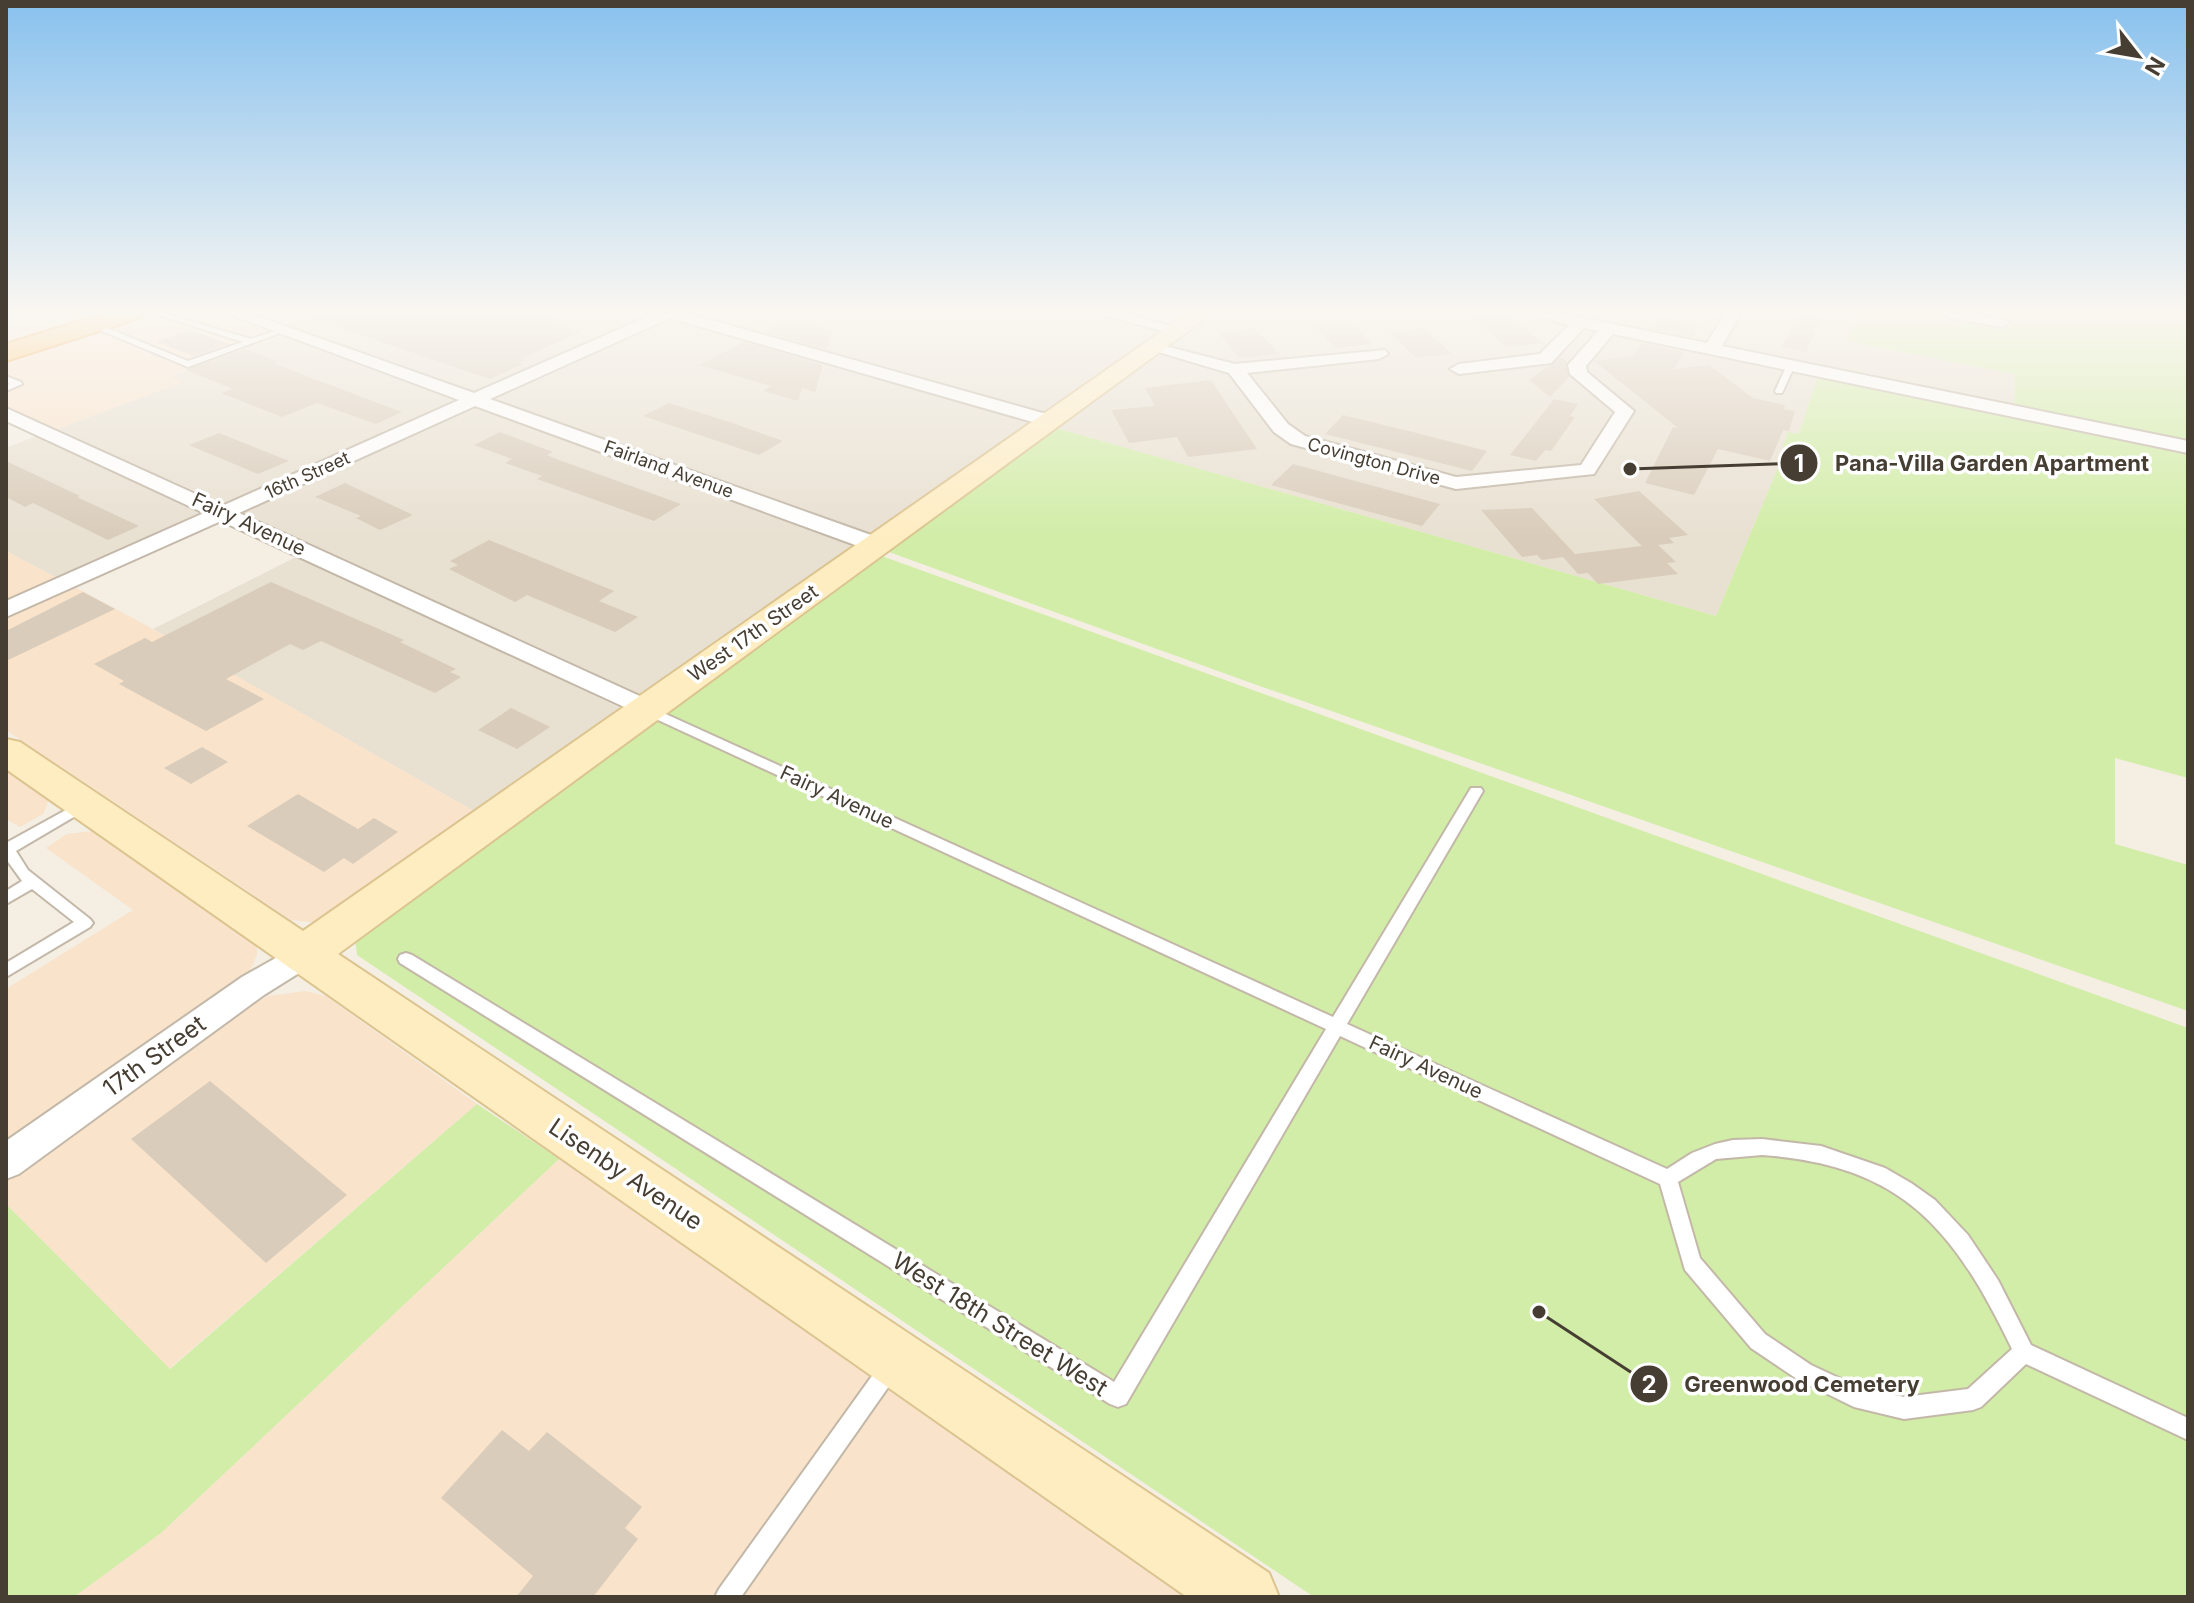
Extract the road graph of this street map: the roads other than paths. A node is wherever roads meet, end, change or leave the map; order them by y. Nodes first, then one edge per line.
1 (446, 388) edge
2 (502, 388) edge
3 (933, 388) edge
4 (1096, 388) edge
5 (1250, 388) edge
6 (1596, 388) edge
7 (1780, 388) edge
8 (1901, 388) edge
9 (1779, 391) dead end
10 (477, 399) junction
11 (6, 414) edge
12 (1050, 421) junction
13 (2188, 447) edge
14 (224, 512) junction
15 (877, 545) junction
16 (6, 610) edge
17 (646, 709) junction
18 (6, 751) edge
19 (1476, 791) dead end
20 (85, 805) junction
21 (6, 849) edge
22 (33, 882) junction
23 (6, 898) edge
24 (304, 954) junction
25 (406, 959) dead end
26 (6, 971) edge
27 (1338, 1026) junction
28 (6, 1162) edge
29 (1668, 1179) junction
30 (2024, 1352) junction
31 (897, 1359) junction
32 (2188, 1429) edge
33 (727, 1597) edge
34 (1245, 1597) edge

1 - 10 street, Fairland Avenue
2 - 10 street, 16th Street
3 - 12 street
4 - 12 main road, West 17th Street
5 - 6 street, Covington Drive
7 - 9 lane
8 - 13 street
10 - 14 street, 16th Street
10 - 15 street, Fairland Avenue
11 - 14 street, Fairy Avenue
12 - 15 main road, West 17th Street
14 - 16 street, 16th Street
14 - 17 street, Fairy Avenue
15 - 17 main road, West 17th Street
17 - 24 main road, West 17th Street
17 - 27 lane, Fairy Avenue
18 - 20 main road, Lisenby Avenue
19 - 27 lane, West 18th Street West
20 - 21 lane
20 - 24 main road, Lisenby Avenue
21 - 22 lane
22 - 23 lane
22 - 26 lane
24 - 28 street, 17th Street
24 - 31 main road, Lisenby Avenue
25 - 27 lane, West 18th Street West
27 - 29 lane, Fairy Avenue
29 - 30 lane
29 - 30 lane
30 - 32 lane
31 - 33 lane
31 - 34 main road, Lisenby Avenue

